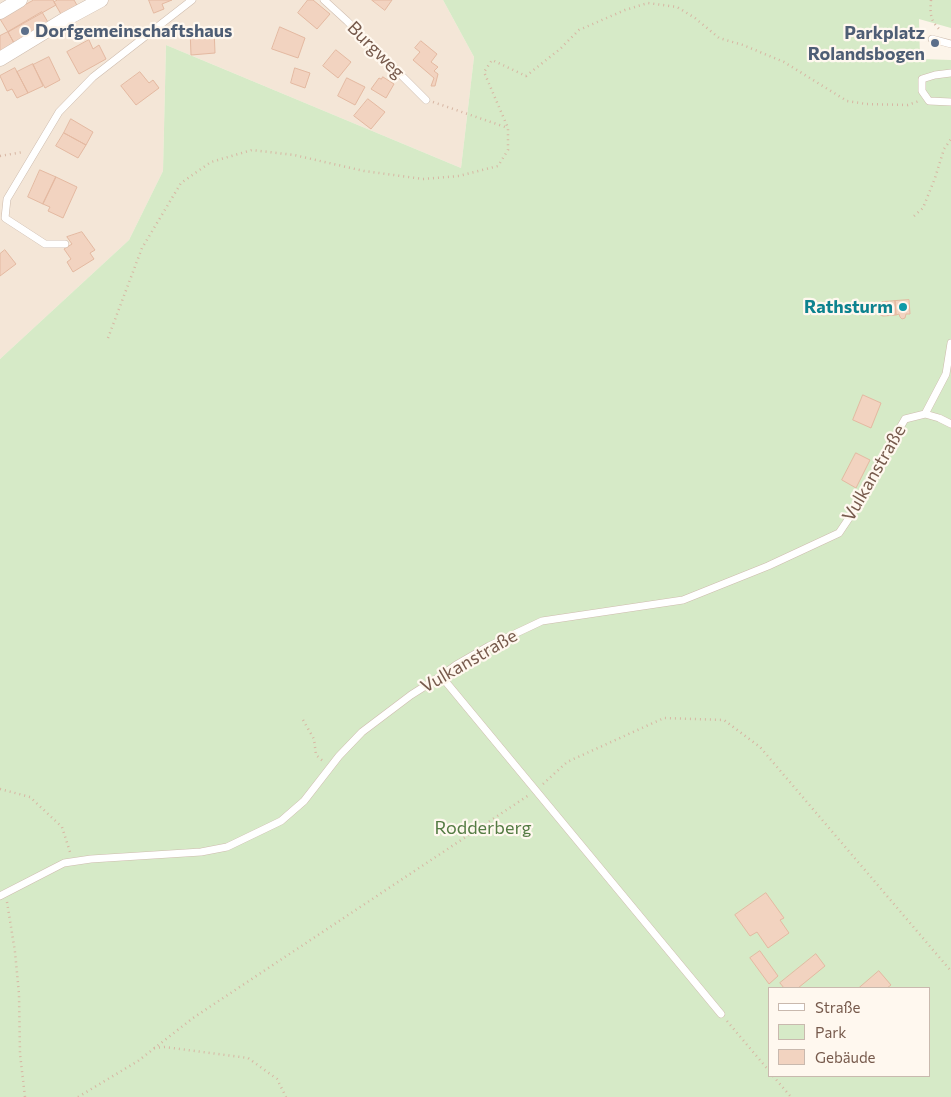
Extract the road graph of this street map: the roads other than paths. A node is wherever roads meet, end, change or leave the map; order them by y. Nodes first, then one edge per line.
1 (20, 0) edge
2 (101, 0) edge
3 (192, 0) edge
4 (324, 0) edge
5 (0, 12) edge
6 (932, 39) dead end
7 (951, 44) edge
8 (0, 59) edge
9 (951, 73) edge
10 (426, 100) road end
11 (951, 102) edge
12 (65, 244) dead end
13 (951, 343) edge
14 (926, 414) junction
15 (951, 424) edge
16 (442, 676) junction
17 (0, 895) edge
18 (721, 1014) road end

1 - 5 street
2 - 8 street
3 - 12 lane
4 - 10 lane, Burgweg
6 - 7 lane
9 - 11 lane
13 - 14 lane
14 - 15 lane, Vulkanstraße
14 - 16 lane, Vulkanstraße
16 - 17 lane, Vulkanstraße
16 - 18 lane

